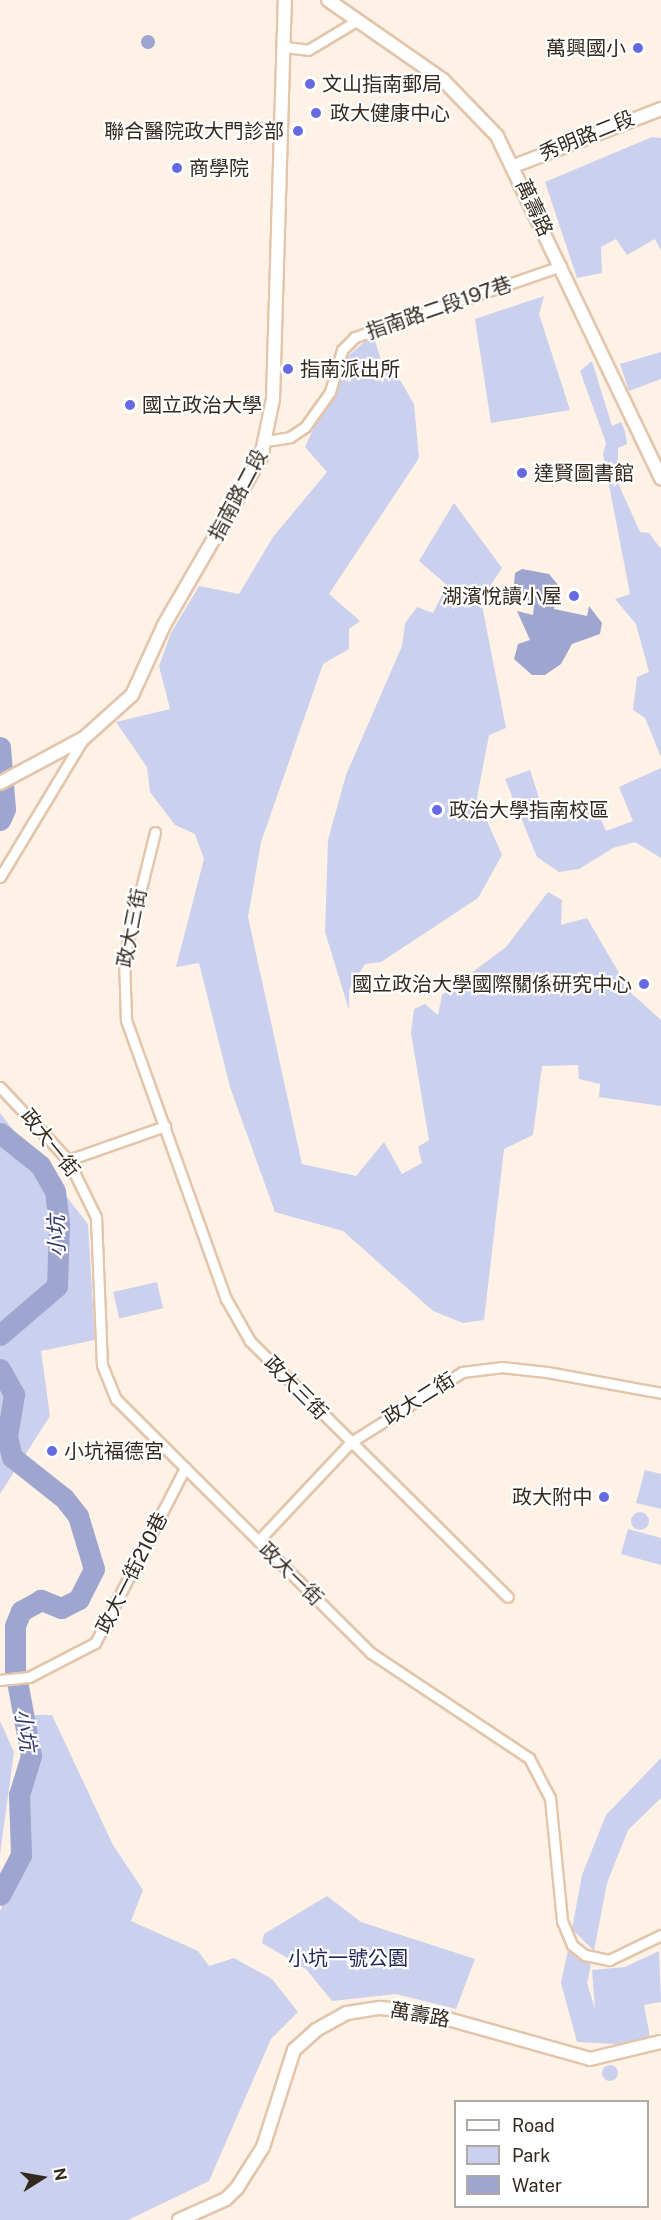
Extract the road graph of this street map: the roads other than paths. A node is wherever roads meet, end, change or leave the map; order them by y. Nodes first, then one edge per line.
1 (285, 0) edge
2 (328, 0) edge
3 (358, 20) junction
4 (285, 47) junction
5 (661, 109) edge
6 (514, 166) junction
7 (561, 266) junction
8 (266, 441) junction
9 (661, 479) edge
10 (84, 738) junction
11 (0, 783) edge
12 (155, 832) dead end
13 (0, 877) edge
14 (0, 1087) edge
15 (165, 1126) junction
16 (68, 1160) junction
17 (661, 1393) edge
18 (351, 1442) junction
19 (185, 1468) junction
20 (258, 1541) junction
21 (508, 1597) dead end
22 (4, 1680) edge
23 (661, 1935) edge
24 (661, 2042) edge
25 (179, 2220) edge

1 - 4 street, 指南路二段
2 - 3 street, 萬壽路
3 - 4 street
3 - 6 street, 萬壽路
4 - 8 street, 指南路二段
5 - 6 street, 秀明路二段
6 - 7 street, 萬壽路
7 - 8 street, 指南路二段197巷
7 - 9 street, 萬壽路
8 - 10 street, 指南路二段
10 - 11 street, 指南路二段
10 - 13 street
12 - 15 street, 政大三街
14 - 16 street, 政大一街
15 - 16 street
15 - 18 street, 政大三街
16 - 19 street, 政大一街
17 - 18 street, 政大二街
18 - 20 street, 政大二街
18 - 21 street, 政大三街
19 - 20 street, 政大一街
19 - 22 street, 政大一街210巷
20 - 23 street, 政大一街
24 - 25 street, 萬壽路

